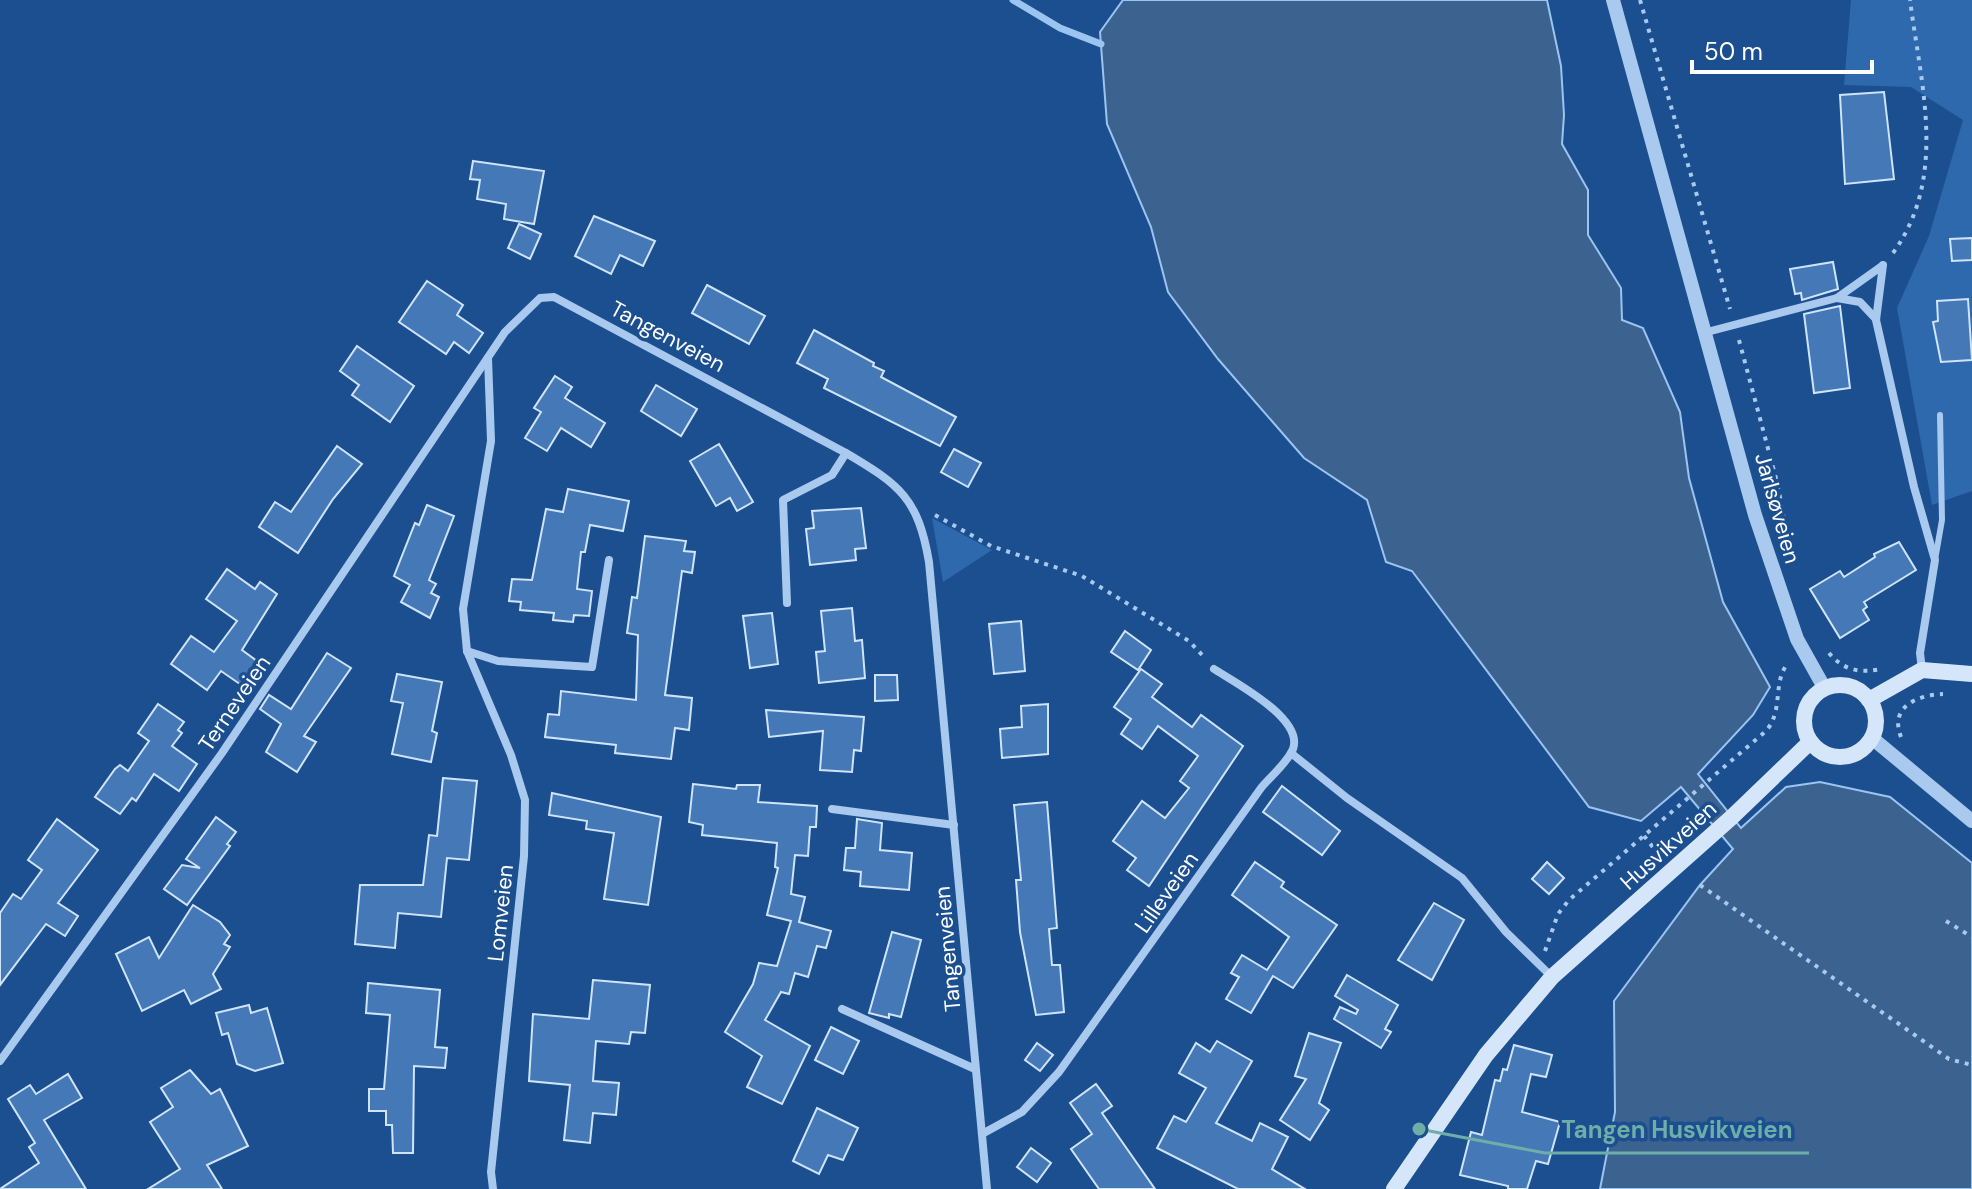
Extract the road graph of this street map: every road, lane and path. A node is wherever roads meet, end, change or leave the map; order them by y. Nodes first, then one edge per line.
1 (1613, 0) edge
2 (1640, 0) edge
3 (1910, 0) edge
4 (1883, 265) junction
5 (1837, 298) junction
6 (1876, 320) junction
7 (1735, 324) junction
8 (1707, 332) junction
9 (488, 358) junction
10 (1940, 415) dead end
11 (846, 453) junction
12 (917, 511) junction
13 (609, 560) dead end
14 (1935, 560) junction
15 (1792, 563) dead end
16 (787, 603) dead end
17 (467, 651) junction
18 (1805, 653) junction
19 (1214, 669) joint
20 (1882, 669) dead end
21 (1922, 670) junction
22 (1972, 674) edge
23 (1825, 689) junction
24 (1947, 693) dead end
25 (1869, 700) junction
26 (1872, 738) junction
27 (1903, 741) dead end
28 (1810, 742) junction
29 (1291, 753) junction
30 (832, 809) dead end
31 (1972, 821) edge
32 (954, 825) junction
33 (1700, 885) dead end
34 (1946, 921) dead end
35 (1972, 937) edge
36 (1548, 973) junction
37 (842, 1009) dead end
38 (0, 1061) edge
39 (1972, 1065) edge
40 (975, 1069) junction
41 (982, 1134) junction
42 (493, 1189) edge
43 (987, 1189) edge
44 (1394, 1189) edge

1 - 8 street, Jarlsøveien
2 - 7 path
3 - 4 path
4 - 5 street
4 - 6 street
5 - 6 street
5 - 7 street
6 - 14 street
7 - 8 street
7 - 15 path
8 - 18 street, Jarlsøveien
9 - 11 street, Tangenveien
9 - 17 street, Lomveien
9 - 38 street, Terneveien
10 - 14 lane
11 - 12 street, Tangenveien
11 - 16 street
12 - 19 path
12 - 32 street, Tangenveien
13 - 17 street
14 - 21 street
17 - 42 street, Lomveien
18 - 20 path
18 - 23 street, Jarlsøveien
18 - 36 path
19 - 29 street
21 - 22 main road
21 - 25 main road
23 - 25 main road
23 - 28 main road
24 - 27 path
25 - 26 main road
26 - 28 main road
26 - 31 street
28 - 36 main road, Husvikveien
29 - 36 street
29 - 41 street, Lilleveien
30 - 32 street
32 - 40 street, Tangenveien
33 - 39 path
34 - 35 path
36 - 44 main road, Husvikveien
37 - 40 street
40 - 41 street, Tangenveien
41 - 43 street, Tangenveien

